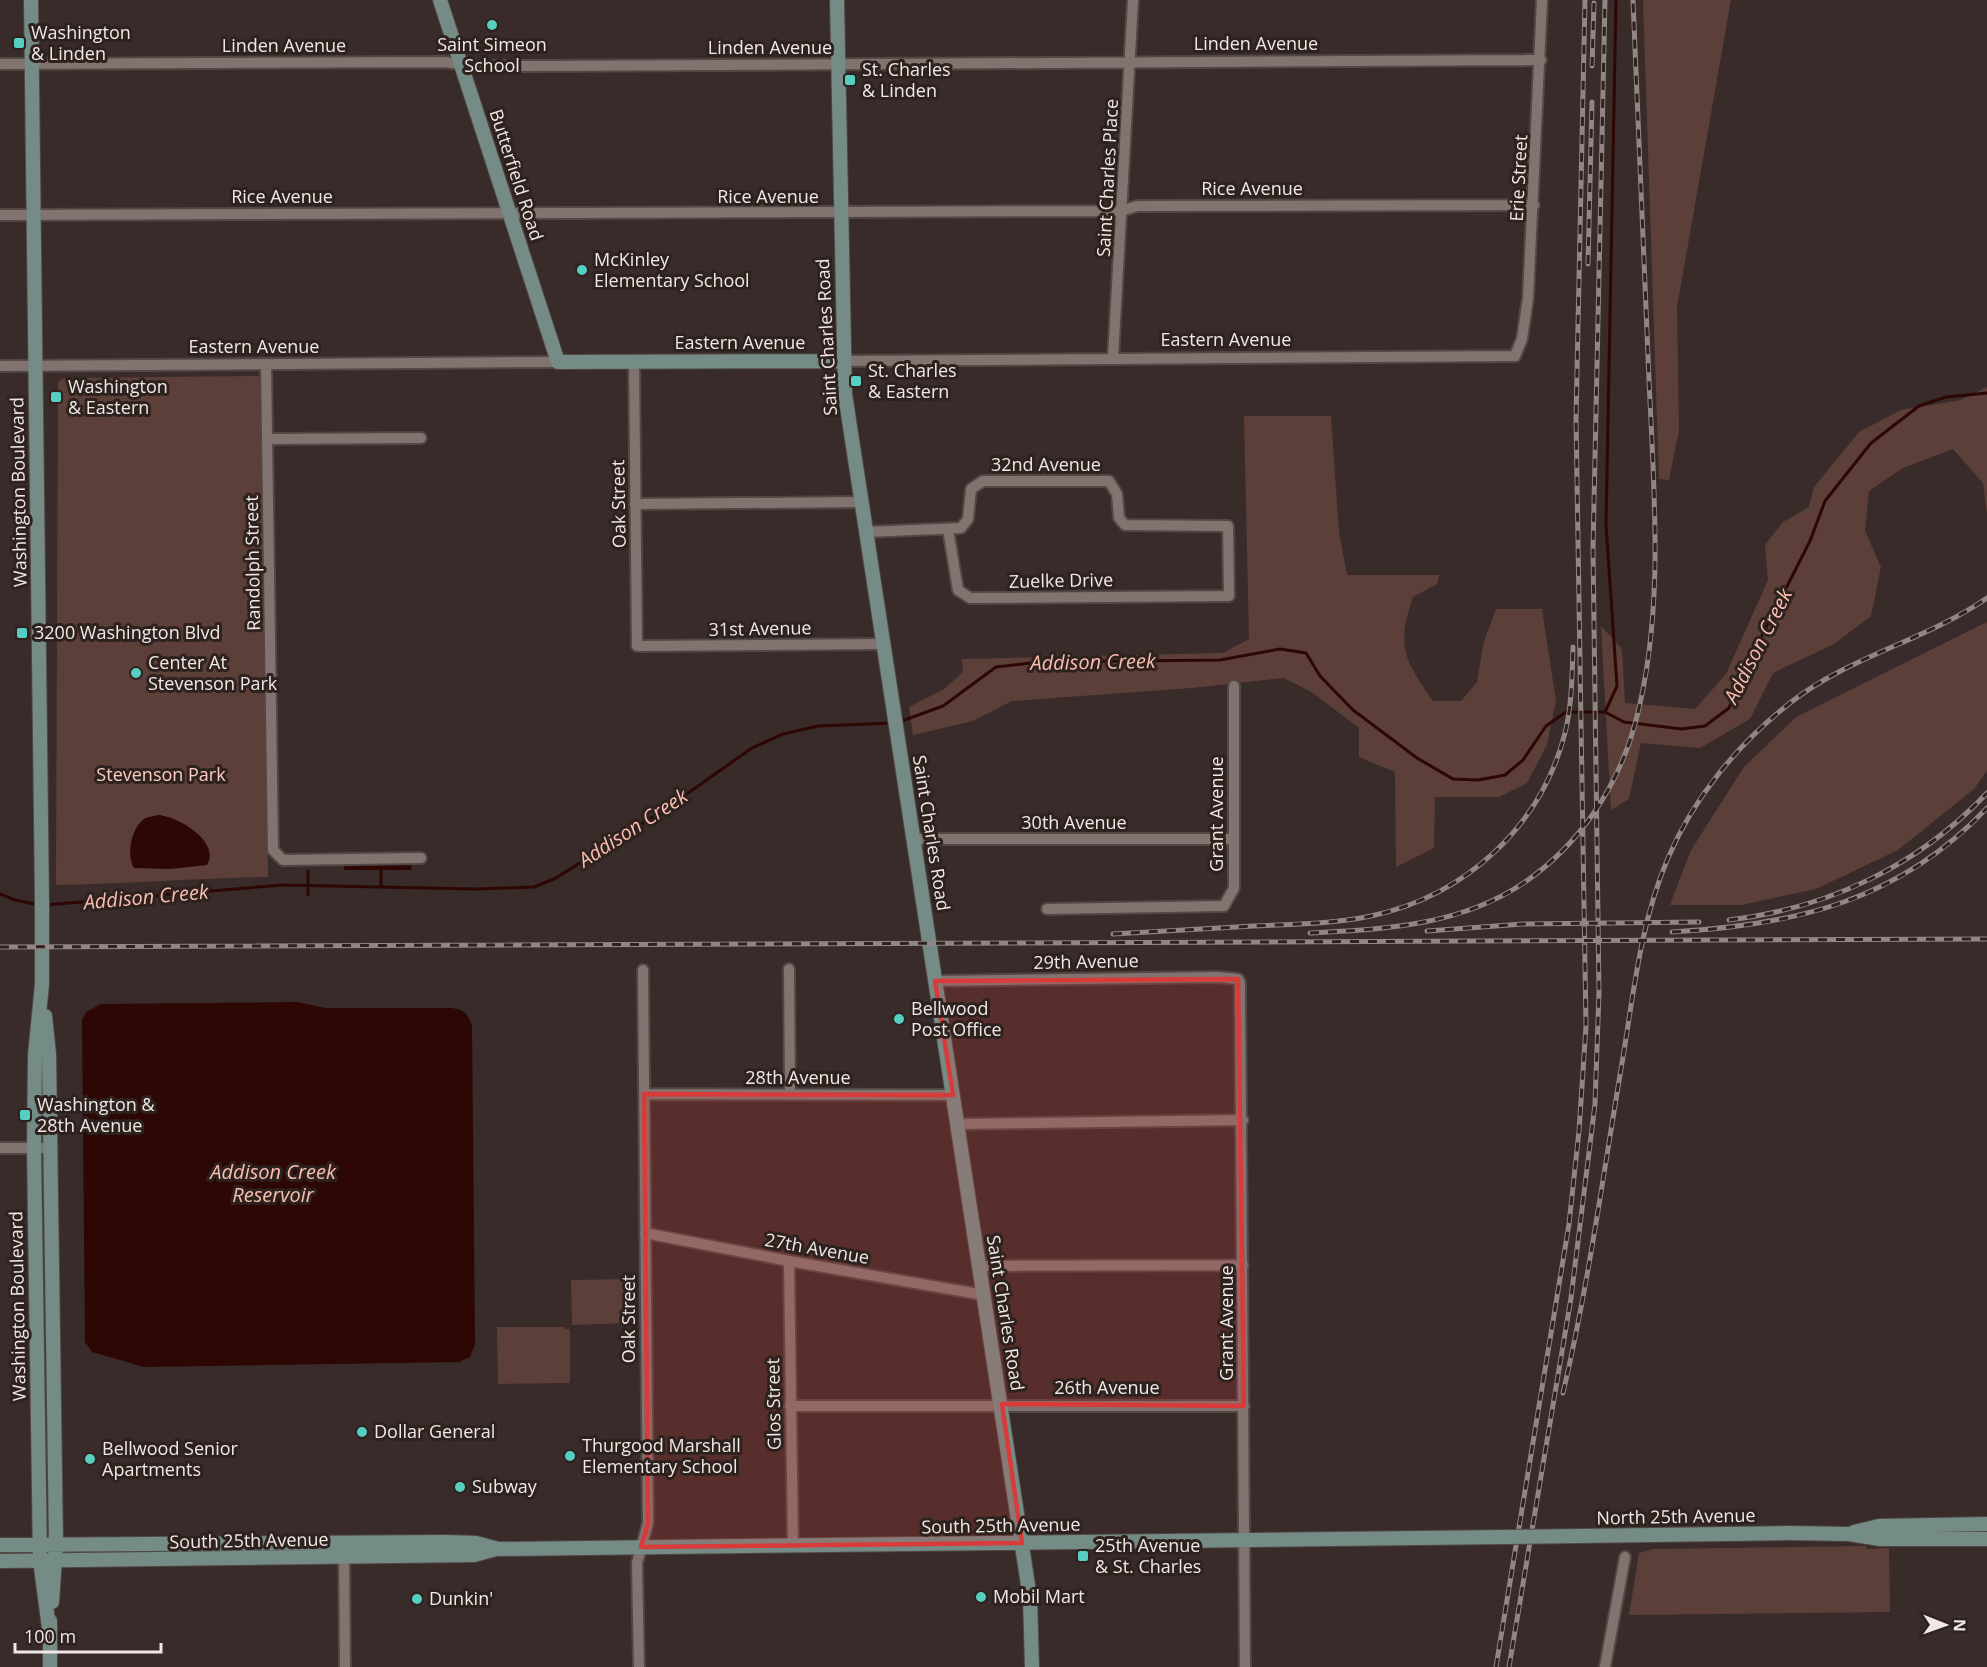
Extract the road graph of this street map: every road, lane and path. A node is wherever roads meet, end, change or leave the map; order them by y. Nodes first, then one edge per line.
1 (31, 0) edge
2 (440, 0) edge
3 (837, 0) edge
4 (1133, 0) edge
5 (1542, 0) edge
6 (1131, 60) junction
7 (1541, 60) junction
8 (0, 64) edge
9 (32, 64) junction
10 (460, 64) junction
11 (838, 65) junction
12 (1534, 205) junction
13 (1121, 212) junction
14 (510, 213) junction
15 (0, 214) edge
16 (34, 214) junction
17 (840, 214) junction
18 (1515, 356) joint
19 (1113, 358) junction
20 (843, 361) junction
21 (558, 362) junction
22 (634, 362) junction
23 (0, 366) edge
24 (36, 366) junction
25 (266, 366) junction
26 (421, 438) dead end
27 (267, 439) junction
28 (862, 502) junction
29 (635, 504) junction
30 (948, 530) junction
31 (866, 532) junction
32 (1229, 596) joint
33 (884, 644) junction
34 (637, 646) joint
35 (1234, 686) dead end
36 (914, 839) junction
37 (1234, 839) junction
38 (421, 858) dead end
39 (1047, 909) dead end
40 (789, 969) dead end
41 (643, 970) dead end
42 (1238, 979) joint
43 (935, 981) junction
44 (42, 984) junction
45 (644, 1094) junction
46 (790, 1095) junction
47 (953, 1095) junction
48 (1243, 1120) junction
49 (957, 1124) junction
50 (0, 1148) edge
51 (34, 1148) junction
52 (52, 1148) junction
53 (645, 1233) junction
54 (789, 1261) junction
55 (1243, 1265) junction
56 (980, 1266) junction
57 (984, 1295) junction
58 (1002, 1404) junction
59 (790, 1406) junction
60 (1244, 1406) junction
61 (1987, 1524) edge
62 (1849, 1534) junction
63 (1504, 1538) joint
64 (1987, 1539) edge
65 (1245, 1541) junction
66 (344, 1542) junction
67 (255, 1543) junction
68 (40, 1544) junction
69 (56, 1544) junction
70 (1022, 1544) junction
71 (0, 1545) edge
72 (793, 1546) junction
73 (641, 1547) junction
74 (498, 1549) junction
75 (1624, 1557) dead end
76 (344, 1558) junction
77 (256, 1559) junction
78 (40, 1560) junction
79 (55, 1560) junction
80 (0, 1562) edge
81 (49, 1628) junction
82 (50, 1667) edge
83 (345, 1667) edge
84 (639, 1667) edge
85 (1032, 1667) edge
86 (1245, 1667) edge
87 (1605, 1667) edge

1 - 9 main road, Washington Boulevard
2 - 10 main road, Butterfield Road
3 - 11 main road, Saint Charles Road
4 - 6 street, Saint Charles Place
5 - 7 street, Erie Street
6 - 7 street, Linden Avenue
6 - 11 street, Linden Avenue
6 - 13 street, Saint Charles Place
7 - 12 street, Erie Street
8 - 9 street, Linden Avenue
9 - 10 street, Linden Avenue
9 - 16 main road, Washington Boulevard
10 - 11 street, Linden Avenue
10 - 14 main road, Butterfield Road
11 - 17 main road, Saint Charles Road
12 - 13 street, Rice Avenue
12 - 18 street, Erie Street
13 - 17 street, Rice Avenue
13 - 19 street, Saint Charles Place
14 - 16 street, Rice Avenue
14 - 17 street, Rice Avenue
14 - 21 main road, Butterfield Road
15 - 16 street, Rice Avenue
16 - 24 main road, Washington Boulevard
17 - 20 main road, Saint Charles Road
18 - 19 street, Eastern Avenue
19 - 20 street, Eastern Avenue
20 - 22 main road, Eastern Avenue
20 - 28 main road, Saint Charles Road
21 - 22 main road, Eastern Avenue
21 - 25 street, Eastern Avenue
22 - 29 street, Oak Street
23 - 24 street, Eastern Avenue
24 - 25 street, Eastern Avenue
24 - 44 main road, Washington Boulevard
25 - 27 street, Randolph Street
26 - 27 street
27 - 38 street, Randolph Street
28 - 29 street
28 - 31 main road, Saint Charles Road
29 - 34 street, Oak Street
30 - 31 street
30 - 32 street, Zuelke Drive
30 - 32 street, 32nd Avenue
31 - 33 main road, Saint Charles Road
33 - 34 street, 31st Avenue
33 - 36 main road, Saint Charles Road
35 - 37 street, Grant Avenue
36 - 37 street, 30th Avenue
36 - 43 main road, Saint Charles Road
37 - 39 street, Grant Avenue
40 - 46 street
41 - 45 street, Oak Street
42 - 43 street, 29th Avenue
42 - 48 street, Grant Avenue
43 - 47 main road, Saint Charles Road
44 - 51 main road, Washington Boulevard
44 - 52 main road, Washington Boulevard
45 - 46 street, 28th Avenue
45 - 53 street, Oak Street
46 - 47 street, 28th Avenue
47 - 49 main road, Saint Charles Road
48 - 49 street
48 - 55 street, Grant Avenue
49 - 56 main road, Saint Charles Road
50 - 51 street
51 - 52 street
51 - 68 main road, Washington Boulevard
52 - 69 main road, Washington Boulevard
53 - 54 street, 27th Avenue
53 - 73 street, Oak Street
54 - 57 street, 27th Avenue
54 - 59 street, Glos Street
55 - 56 street
55 - 60 street, Grant Avenue
56 - 57 main road, Saint Charles Road
57 - 58 main road, Saint Charles Road
58 - 59 street, 26th Avenue
58 - 60 street, 26th Avenue
58 - 70 main road, Saint Charles Road
59 - 72 street, Glos Street
60 - 65 street, Grant Avenue
61 - 62 main road, North 25th Avenue
62 - 63 main road, North 25th Avenue, bridge
62 - 64 main road, North 25th Avenue
63 - 65 main road, South 25th Avenue
65 - 70 main road, South 25th Avenue
65 - 86 street, Grant Avenue
66 - 67 main road, South 25th Avenue
66 - 74 main road, South 25th Avenue
66 - 76 street
67 - 69 main road, South 25th Avenue
67 - 77 main road
68 - 69 main road, South 25th Avenue
68 - 71 main road, South 25th Avenue
68 - 78 main road, Washington Boulevard
69 - 79 main road, Washington Boulevard
70 - 72 main road, South 25th Avenue
70 - 85 main road, Saint Charles Road
72 - 73 main road, South 25th Avenue
73 - 74 main road, South 25th Avenue
73 - 84 street, Oak Street
74 - 76 main road, South 25th Avenue
75 - 87 street
76 - 77 main road, South 25th Avenue
76 - 83 street
77 - 79 main road, South 25th Avenue
78 - 79 main road, South 25th Avenue
78 - 80 main road, South 25th Avenue
78 - 81 main road, Washington Boulevard
79 - 81 main road, Washington Boulevard
81 - 82 main road, Washington Boulevard

